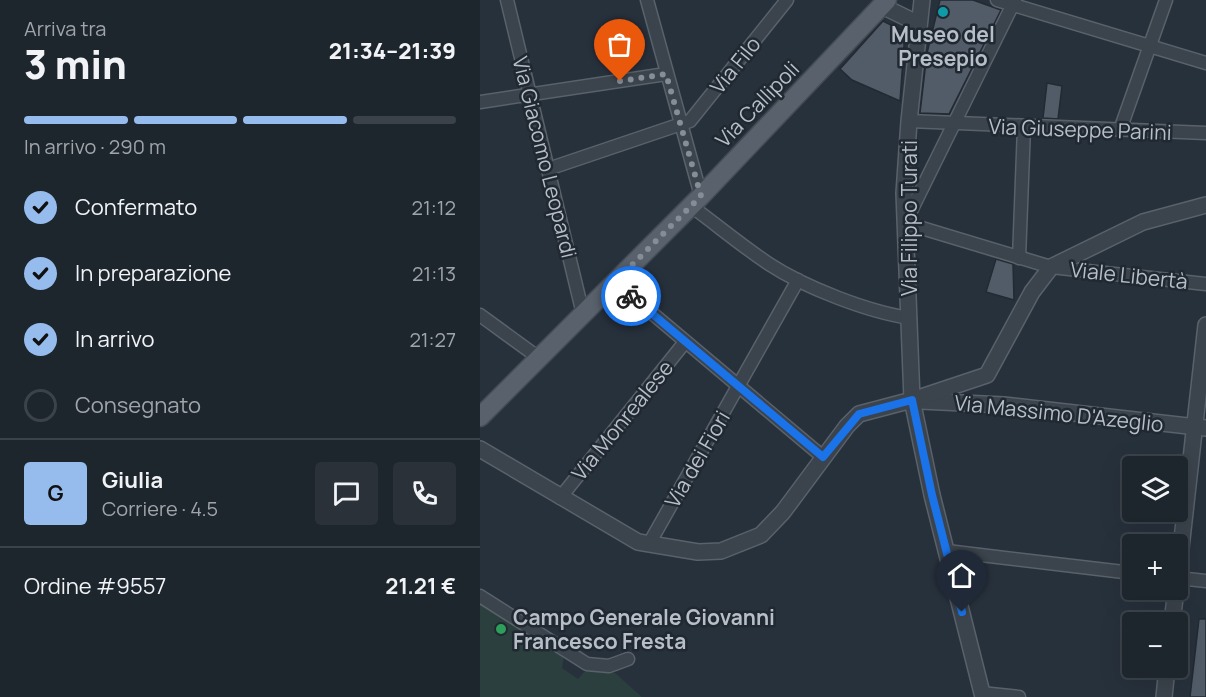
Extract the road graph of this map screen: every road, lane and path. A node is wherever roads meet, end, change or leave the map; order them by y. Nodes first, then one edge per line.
1 (507, 0) edge
2 (646, 0) edge
3 (787, 0) edge
4 (922, 0) edge
5 (997, 0) edge
6 (1166, 0) edge
7 (885, 3) edge
8 (1014, 3) edge
9 (918, 30) junction
10 (1150, 46) junction
11 (1206, 63) edge
12 (666, 74) junction
13 (529, 94) junction
14 (480, 102) edge
15 (909, 121) junction
16 (680, 123) junction
17 (955, 124) junction
18 (1024, 126) junction
19 (1120, 130) junction
20 (1206, 133) edge
21 (548, 169) junction
22 (696, 201) junction
23 (1206, 205) edge
24 (905, 223) junction
25 (1095, 245) junction
26 (1019, 258) junction
27 (1051, 267) junction
28 (1092, 270) junction
29 (798, 280) junction
30 (615, 282) junction
31 (1206, 284) edge
32 (584, 314) junction
33 (480, 315) edge
34 (910, 318) junction
35 (1206, 325) edge
36 (685, 342) junction
37 (539, 358) junction
38 (987, 375) junction
39 (738, 386) junction
40 (912, 400) junction
41 (1004, 405) junction
42 (480, 417) edge
43 (1200, 427) edge
44 (480, 449) edge
45 (823, 457) junction
46 (560, 498) junction
47 (1184, 534) edge
48 (649, 544) junction
49 (947, 551) junction
50 (1122, 572) edge
51 (1188, 578) edge
52 (1206, 581) edge
53 (480, 596) edge
54 (628, 659) dead end
55 (1166, 678) edge
56 (982, 695) edge
57 (1019, 697) edge
58 (1164, 697) edge

1 - 13 street, Via Giacomo Leopardi
2 - 12 street
3 - 16 street, Via Filo
4 - 9 street, Via Filippo Turati
5 - 8 street
6 - 10 street
7 - 9 street
7 - 22 main road, Via Callipoli
8 - 10 street
8 - 17 street
9 - 15 street, Via Filippo Turati
10 - 11 street
10 - 19 street
12 - 13 street
12 - 16 street
13 - 14 street
13 - 21 street, Via Giacomo Leopardi
15 - 17 street, Via Giuseppe Parini
15 - 24 street, Via Filippo Turati
16 - 21 street, Via Filo
16 - 22 street
17 - 18 street, Via Giuseppe Parini
17 - 24 street
18 - 19 street, Via Giuseppe Parini
18 - 26 street
19 - 20 street, Via Giuseppe Parini
21 - 32 street, Via Giacomo Leopardi
22 - 29 street
22 - 30 main road, Via Callipoli
23 - 25 street
24 - 26 street, Viale Libertà
24 - 34 street, Via Filippo Turati
25 - 27 street
25 - 28 street
26 - 27 street, Viale Libertà
27 - 28 street, Viale Libertà
27 - 38 street
28 - 31 street, Viale Libertà
29 - 34 street
29 - 39 street, Via dei Fiori
30 - 32 main road, Via Callipoli
30 - 36 street
32 - 37 main road, Via Callipoli
33 - 37 street
34 - 40 street, Via Filippo Turati
35 - 43 street
36 - 39 street
36 - 46 street, Via Monrealese
37 - 42 main road, Via Callipoli
38 - 40 street
38 - 41 street
39 - 45 street
39 - 48 street, Via dei Fiori
40 - 41 street, Via Massimo D'Azeglio
40 - 45 street
40 - 49 street, Via Filippo Turati
41 - 43 street, Via Massimo D'Azeglio
43 - 47 street
44 - 46 street
45 - 48 street
46 - 48 street
49 - 50 street
49 - 56 street, Via Filippo Turati
51 - 52 street
53 - 54 street
55 - 58 street
56 - 57 street

